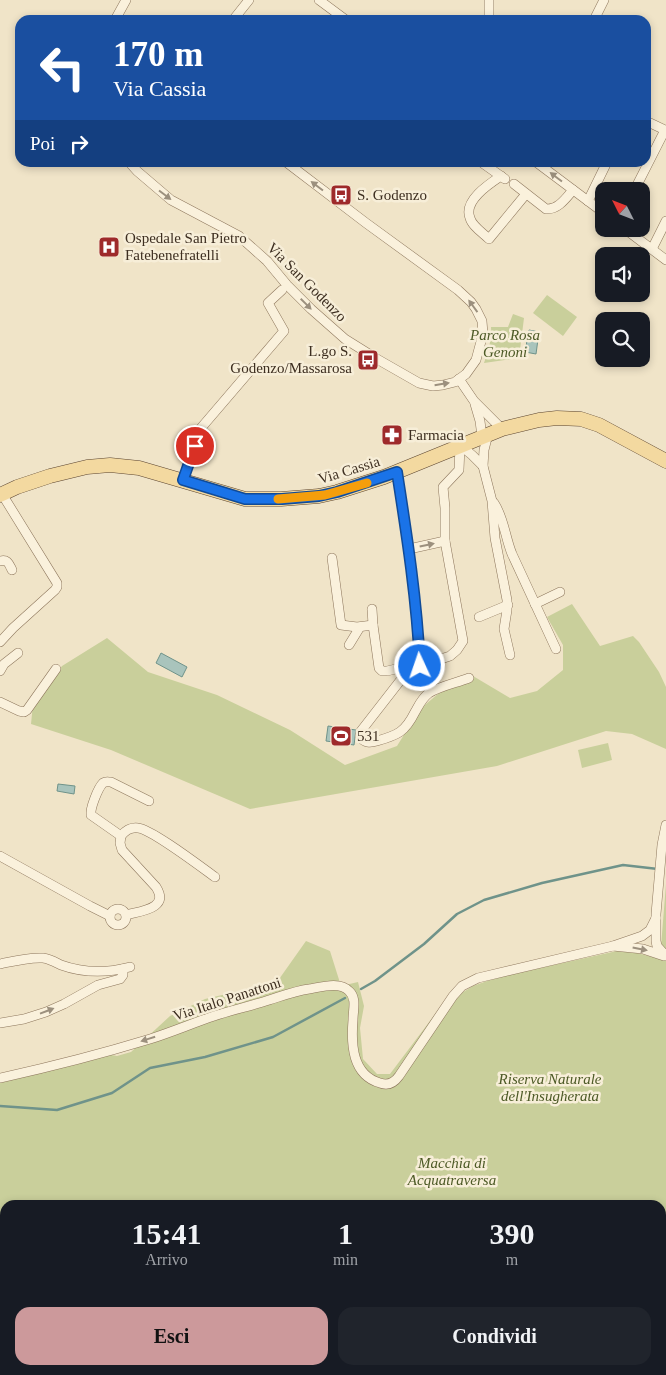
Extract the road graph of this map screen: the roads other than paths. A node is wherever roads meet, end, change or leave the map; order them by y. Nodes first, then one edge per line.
1 (126, 0) edge
2 (249, 0) edge
3 (318, 0) edge
4 (489, 0) edge
5 (604, 0) edge
6 (118, 15) edge
7 (238, 15) edge
8 (339, 15) edge
9 (489, 15) edge
10 (596, 15) edge
11 (651, 122) edge
12 (666, 129) edge
13 (651, 158) edge
14 (133, 167) edge
15 (293, 167) edge
16 (488, 167) edge
17 (543, 167) edge
18 (605, 167) edge
19 (646, 167) edge
20 (639, 182) edge
21 (514, 184) dead end
22 (573, 190) junction
23 (526, 194) junction
24 (588, 201) junction
25 (595, 206) edge
26 (666, 221) edge
27 (637, 238) edge
28 (652, 249) junction
29 (666, 260) edge
30 (282, 290) dead end
31 (459, 380) junction
32 (474, 401) junction
33 (502, 429) junction
34 (485, 436) junction
35 (460, 446) junction
36 (666, 461) edge
37 (483, 466) junction
38 (397, 472) junction
39 (183, 480) junction
40 (1, 494) edge
41 (492, 501) junction
42 (445, 541) junction
43 (409, 549) junction
44 (332, 558) dead end
45 (0, 561) edge
46 (12, 570) dead end
47 (560, 592) dead end
48 (534, 604) junction
49 (508, 605) junction
50 (372, 609) dead end
51 (479, 617) dead end
52 (374, 625) junction
53 (360, 627) junction
54 (550, 637) junction
55 (0, 642) edge
56 (540, 642) dead end
57 (348, 645) dead end
58 (556, 649) dead end
59 (18, 653) dead end
60 (510, 655) dead end
61 (418, 667) junction
62 (56, 669) dead end
63 (0, 671) edge
64 (469, 678) dead end
65 (0, 702) edge
66 (149, 801) dead end
67 (666, 825) edge
68 (121, 836) junction
69 (0, 856) edge
70 (215, 877) dead end
71 (656, 918) junction
72 (613, 946) junction
73 (666, 956) edge
74 (0, 964) edge
75 (0, 1023) edge
76 (0, 1078) edge

1 - 6 street
2 - 7 street
3 - 8 street
4 - 9 street
5 - 10 street
11 - 12 street
12 - 13 street
14 -> 31 street, Via San Godenzo
31 -> 15 street
16 - 23 street
22 -> 17 street
18 - 24 street
19 - 20 street
21 - 23 street
22 - 23 street
22 - 24 street
24 - 25 street
26 - 28 street
27 - 28 street
28 - 29 street
30 - 39 street
31 - 32 street
32 - 33 street
32 - 34 street
33 - 34 main road, Via Cassia
33 - 36 main road, Via Cassia
34 - 35 main road, Via Cassia
34 - 37 street
35 - 37 street
35 - 38 main road, Via Cassia
35 - 42 street
37 - 41 street
38 - 39 main road, Via Cassia
38 - 43 street
39 - 40 main road, Via Cassia
40 - 55 street
41 - 48 street
41 - 49 street
43 -> 42 street
42 - 61 street
43 - 61 street
44 - 53 street
45 - 46 street
47 - 48 street
48 - 54 street
49 - 51 street
49 - 60 street
50 - 52 street
52 - 53 street
52 - 61 street
53 - 57 street
54 - 56 street
54 - 58 street
59 - 63 street
61 - 64 street
62 - 65 street
66 - 68 street
67 - 71 street
68 - 69 street
68 - 70 street
71 - 72 street
71 - 73 street
72 -> 73 street
72 -> 76 street, Via Italo Panattoni
75 -> 74 street

